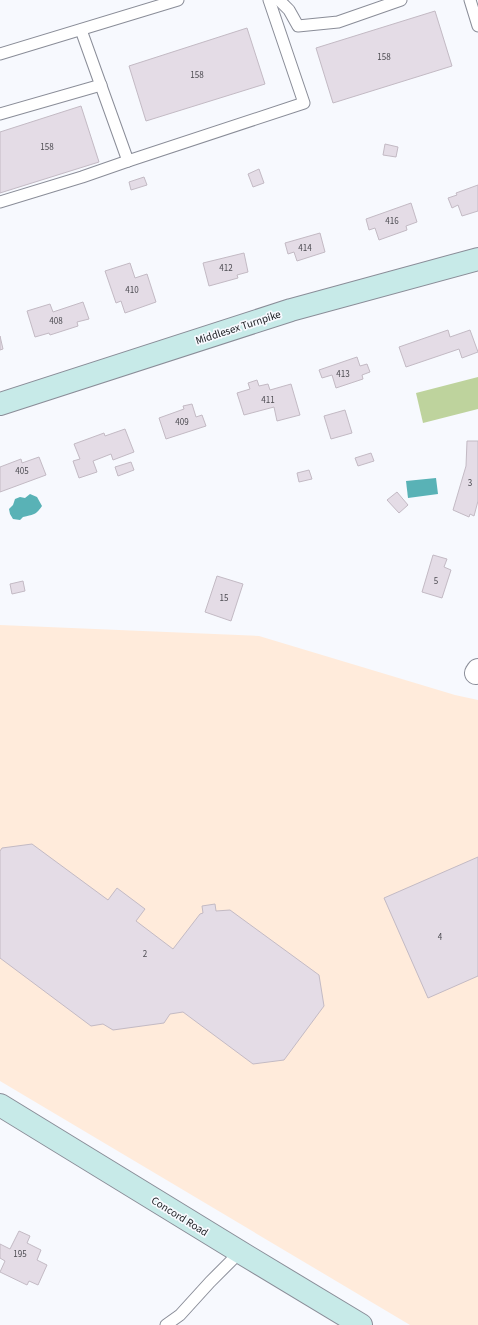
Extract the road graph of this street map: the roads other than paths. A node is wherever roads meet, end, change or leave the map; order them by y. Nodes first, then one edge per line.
1 (178, 0) edge
2 (268, 0) edge
3 (279, 0) edge
4 (401, 0) edge
5 (470, 0) edge
6 (478, 26) edge
7 (81, 30) junction
8 (0, 54) edge
9 (101, 85) junction
10 (0, 114) edge
11 (128, 160) junction
12 (0, 202) edge
13 (478, 259) edge
14 (0, 404) edge
15 (0, 1105) edge
16 (240, 1252) junction
17 (166, 1325) edge
18 (361, 1325) edge

1 - 7 lane
2 - 11 lane
3 - 4 lane
5 - 6 lane
7 - 8 lane
7 - 9 lane
9 - 10 lane
9 - 11 lane
11 - 12 lane
13 - 14 main road, Middlesex Turnpike
15 - 16 main road, Concord Road
16 - 17 lane
16 - 18 main road, Concord Road

